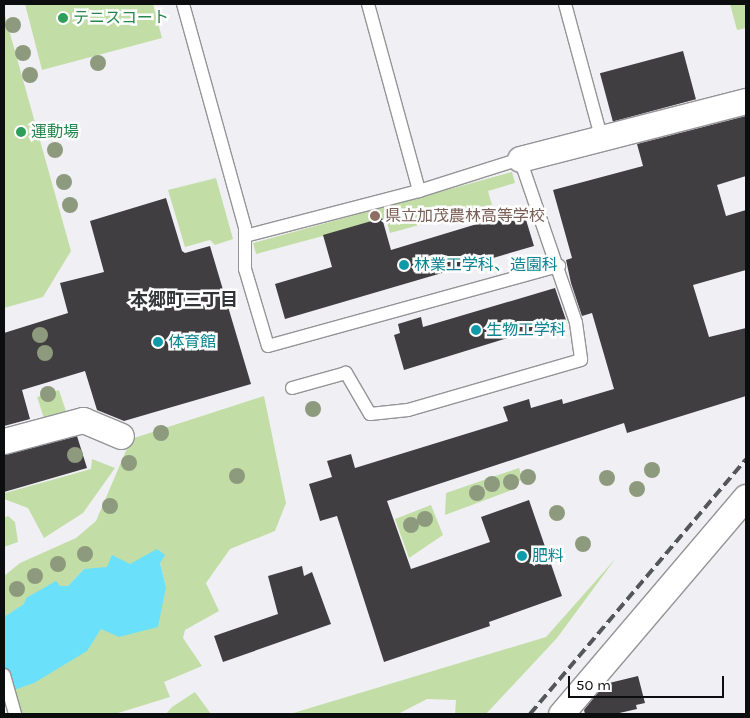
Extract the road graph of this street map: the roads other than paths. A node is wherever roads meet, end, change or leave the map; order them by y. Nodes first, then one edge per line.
1 (183, 4) edge
2 (368, 4) edge
3 (565, 4) edge
4 (746, 101) edge
5 (602, 140) junction
6 (520, 159) junction
7 (419, 191) junction
8 (245, 236) junction
9 (559, 266) junction
10 (292, 388) dead end
11 (121, 436) dead end
12 (4, 441) edge
13 (746, 497) edge
14 (4, 675) edge
15 (15, 714) edge
16 (562, 714) edge

1 - 8 lane
2 - 7 lane
3 - 5 lane
4 - 5 street
5 - 6 street
6 - 7 lane
6 - 9 lane
7 - 8 lane
8 - 9 lane
9 - 10 lane
11 - 12 street
13 - 16 street
14 - 15 lane

